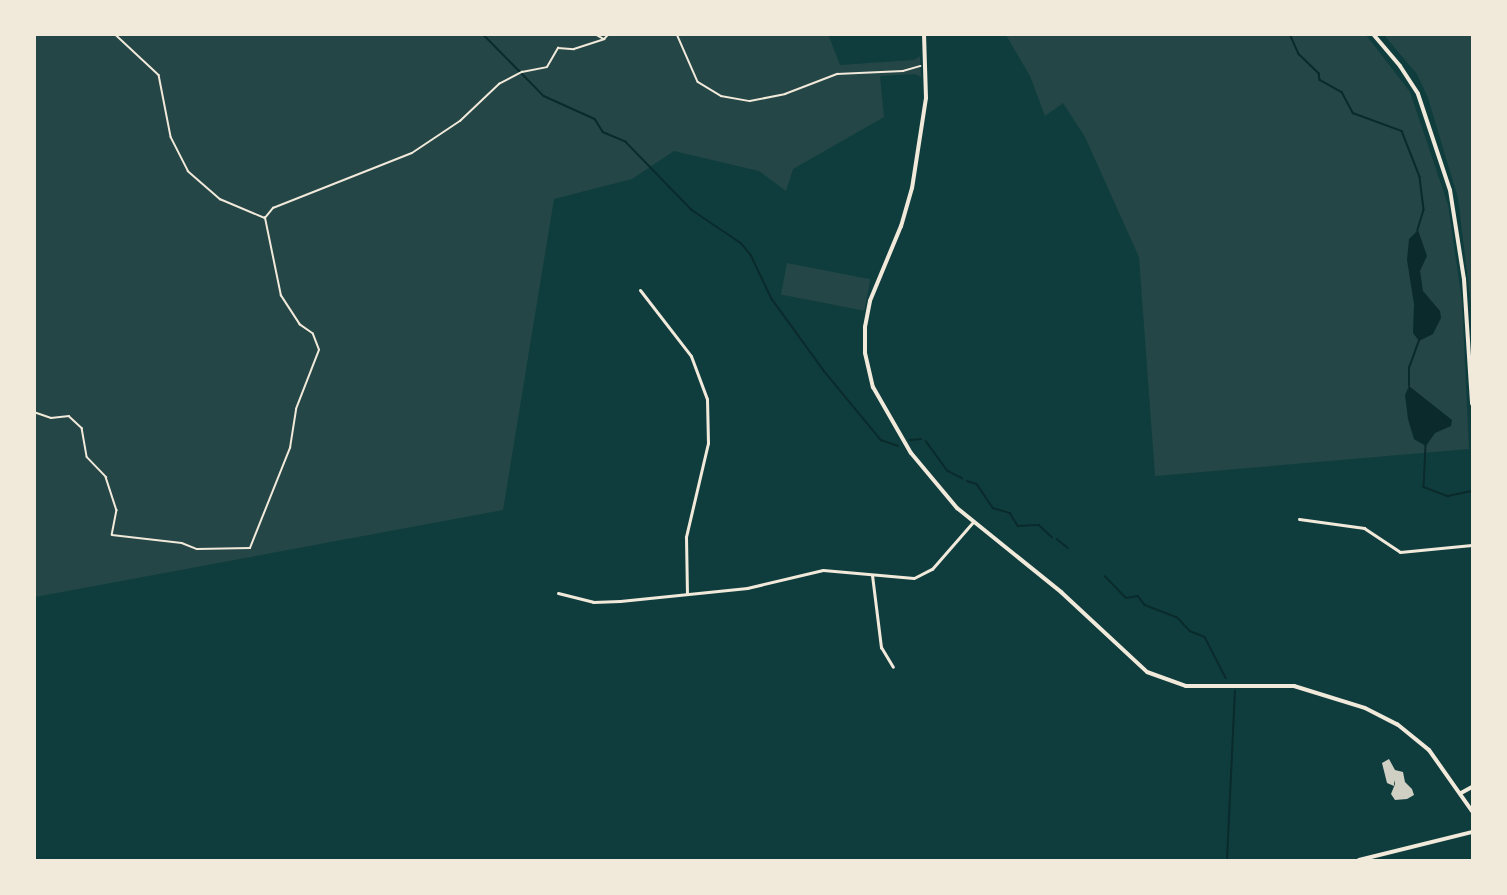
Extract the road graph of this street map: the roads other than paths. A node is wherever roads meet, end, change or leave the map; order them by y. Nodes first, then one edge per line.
1 (924, 34) edge
2 (1372, 34) edge
3 (640, 290) dead end
4 (1473, 404) edge
5 (1299, 519) dead end
6 (973, 522) junction
7 (1473, 545) edge
8 (872, 575) junction
9 (558, 593) dead end
10 (687, 594) junction
11 (893, 667) dead end
12 (1473, 787) edge
13 (1461, 794) junction
14 (1473, 811) edge
15 (1473, 832) edge
16 (1359, 861) edge

1 - 6 street
2 - 4 street
3 - 10 street
5 - 7 street
6 - 8 street
6 - 13 street
8 - 10 street
8 - 11 street
9 - 10 street
12 - 13 street
13 - 14 street
15 - 16 street

